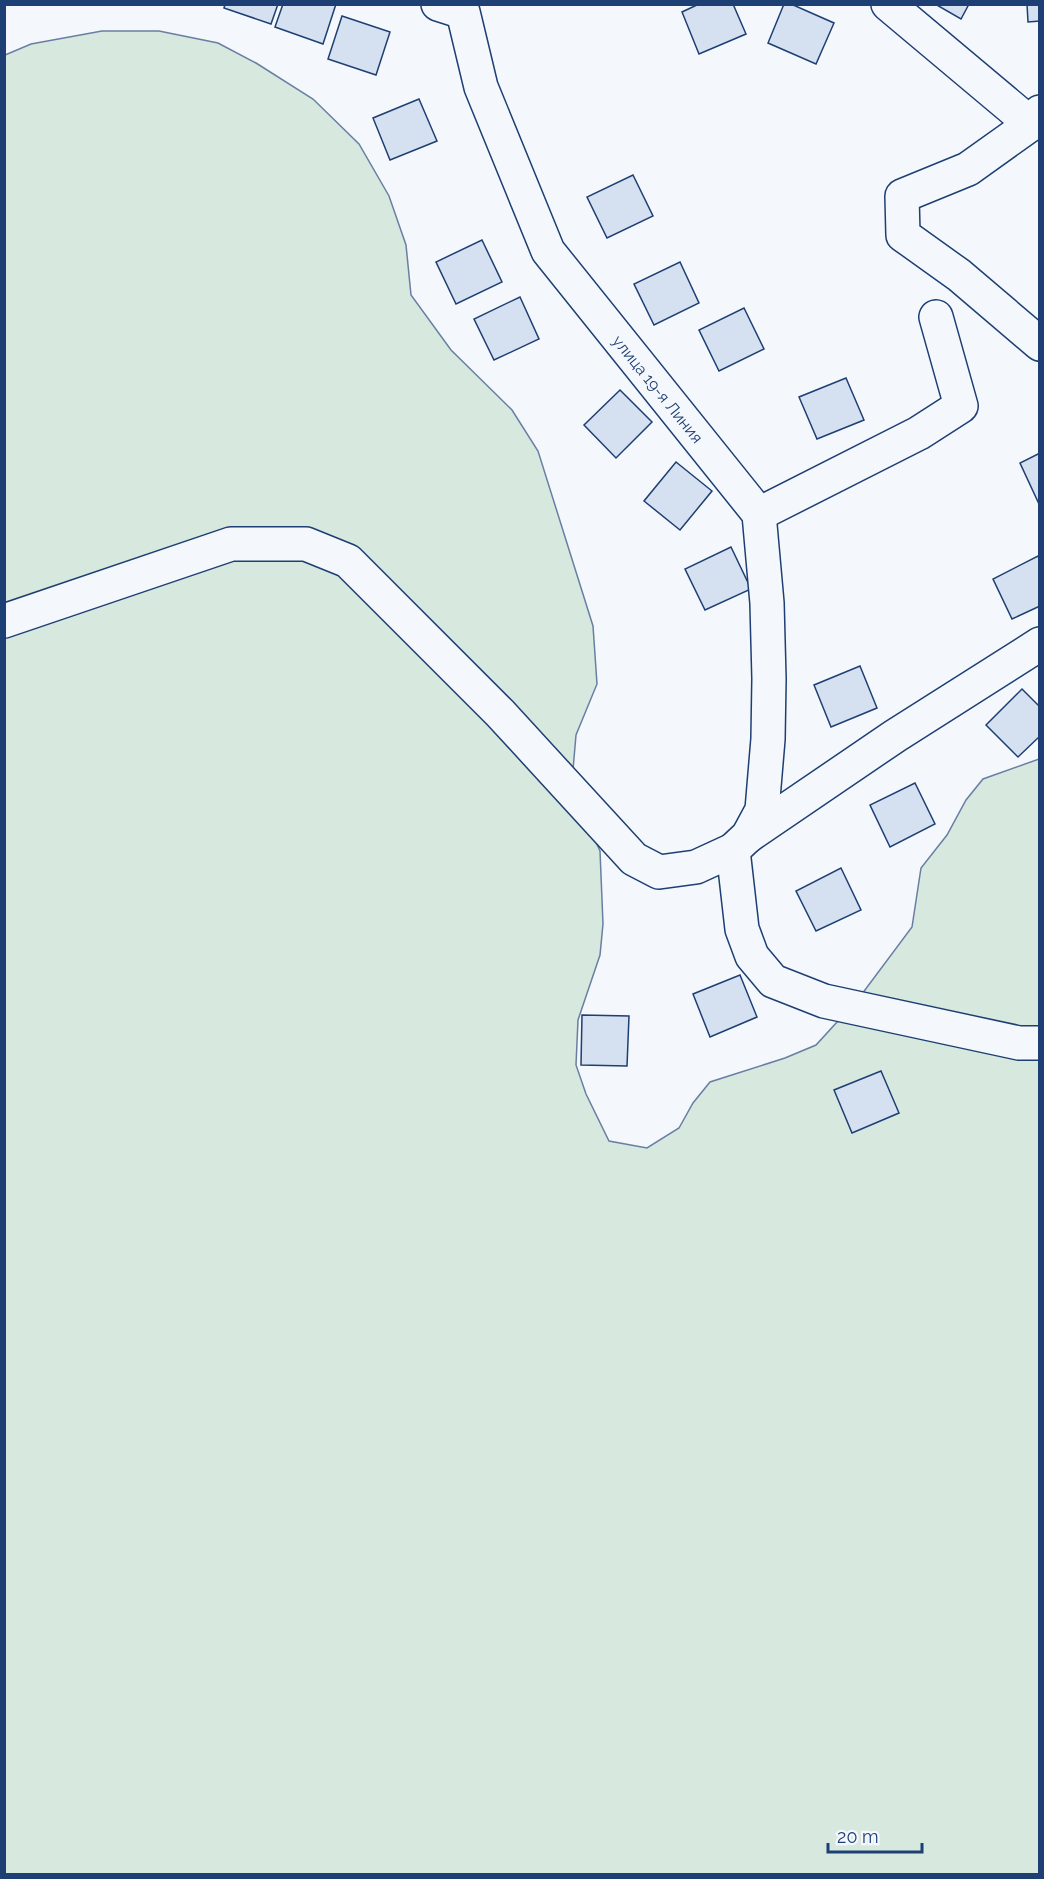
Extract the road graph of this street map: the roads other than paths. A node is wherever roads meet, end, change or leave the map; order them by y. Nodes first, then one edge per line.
1 (888, 4) edge
2 (462, 7) edge
3 (1035, 118) edge
4 (936, 317) dead end
5 (1040, 344) edge
6 (759, 514) junction
7 (4, 621) edge
8 (1040, 644) edge
9 (748, 832) junction
10 (1040, 1043) edge

1 - 3 street
2 - 6 street, улица 19-я Линия
3 - 5 street
4 - 6 street
6 - 9 street
7 - 9 street
8 - 9 street
9 - 10 street

